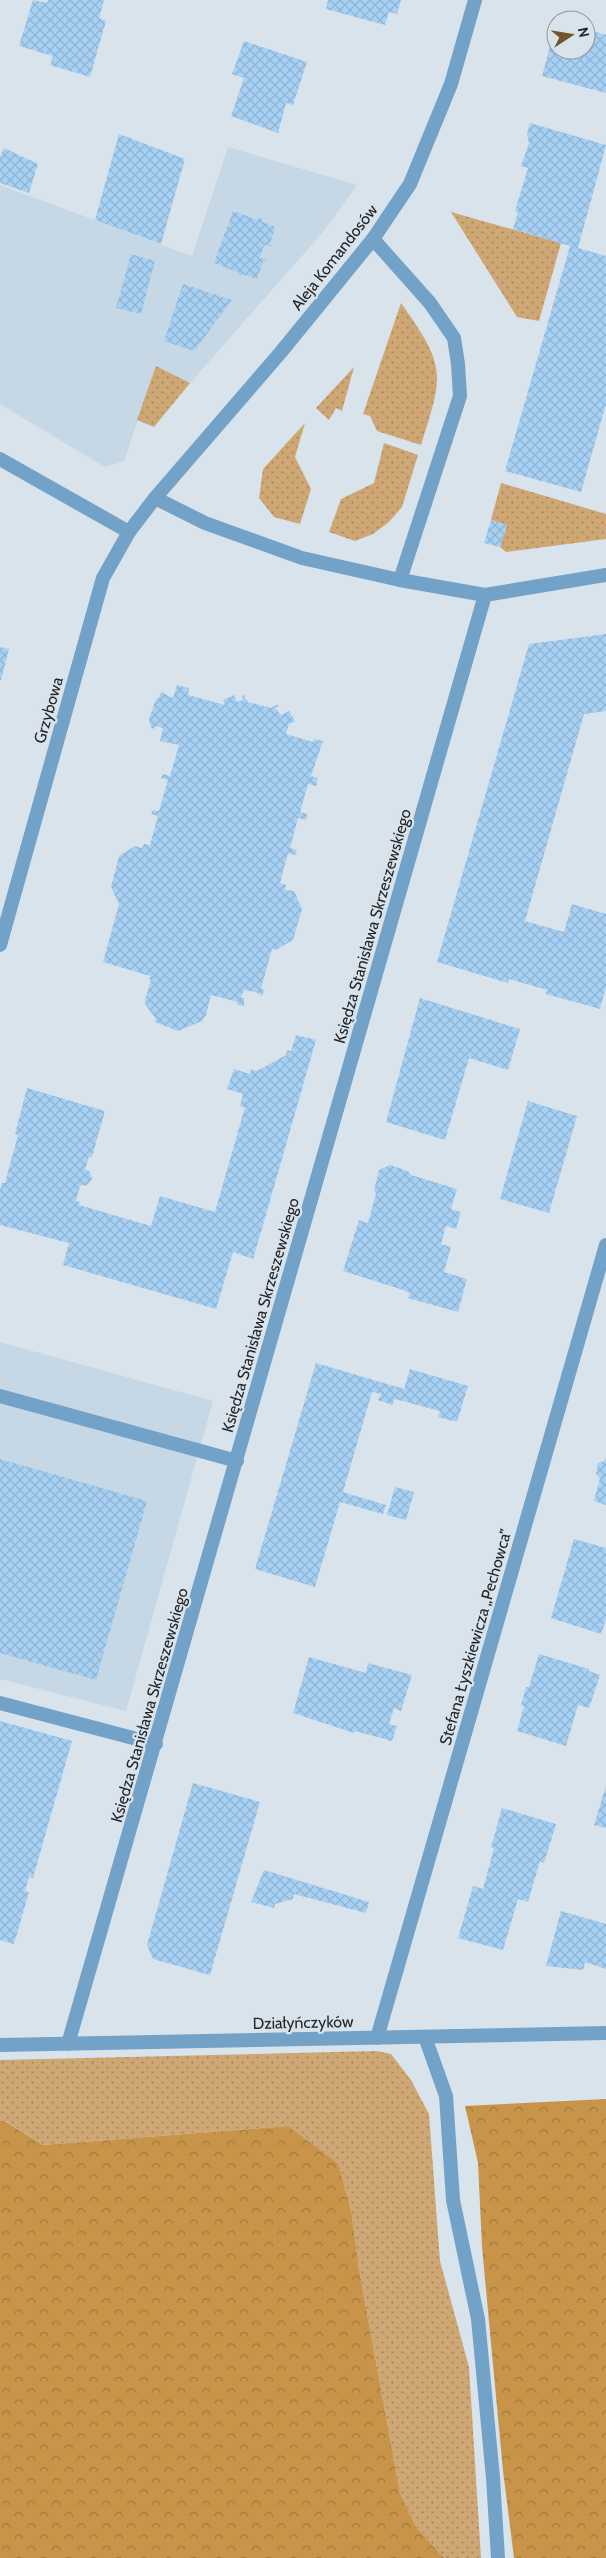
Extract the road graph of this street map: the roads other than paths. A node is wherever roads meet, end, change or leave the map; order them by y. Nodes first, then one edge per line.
1 (475, 0) edge
2 (373, 239) junction
3 (0, 459) edge
4 (155, 498) junction
5 (129, 532) junction
6 (606, 576) edge
7 (400, 580) junction
8 (485, 596) junction
9 (0, 945) edge
10 (606, 1245) edge
11 (0, 1396) edge
12 (237, 1461) junction
13 (0, 1703) edge
14 (156, 1744) junction
15 (606, 2033) edge
16 (425, 2037) junction
17 (378, 2038) junction
18 (68, 2044) junction
19 (0, 2045) edge
20 (498, 2558) edge

1 - 2 street, Aleja Komandosów
2 - 4 street, Aleja Komandosów
2 - 7 street
3 - 5 street
4 - 5 street, Grzybowa
4 - 7 street
5 - 9 street, Grzybowa
6 - 8 street
7 - 8 street
8 - 12 street, Księdza Stanisława Skrzeszewskiego
10 - 17 street, Stefana Łyszkiewicza „Pechowca”
11 - 12 street
12 - 14 street, Księdza Stanisława Skrzeszewskiego
13 - 14 street
14 - 18 street, Księdza Stanisława Skrzeszewskiego
15 - 16 street, Działyńczyków
16 - 17 street, Działyńczyków
16 - 20 street
17 - 18 street, Działyńczyków
18 - 19 street, Działyńczyków

